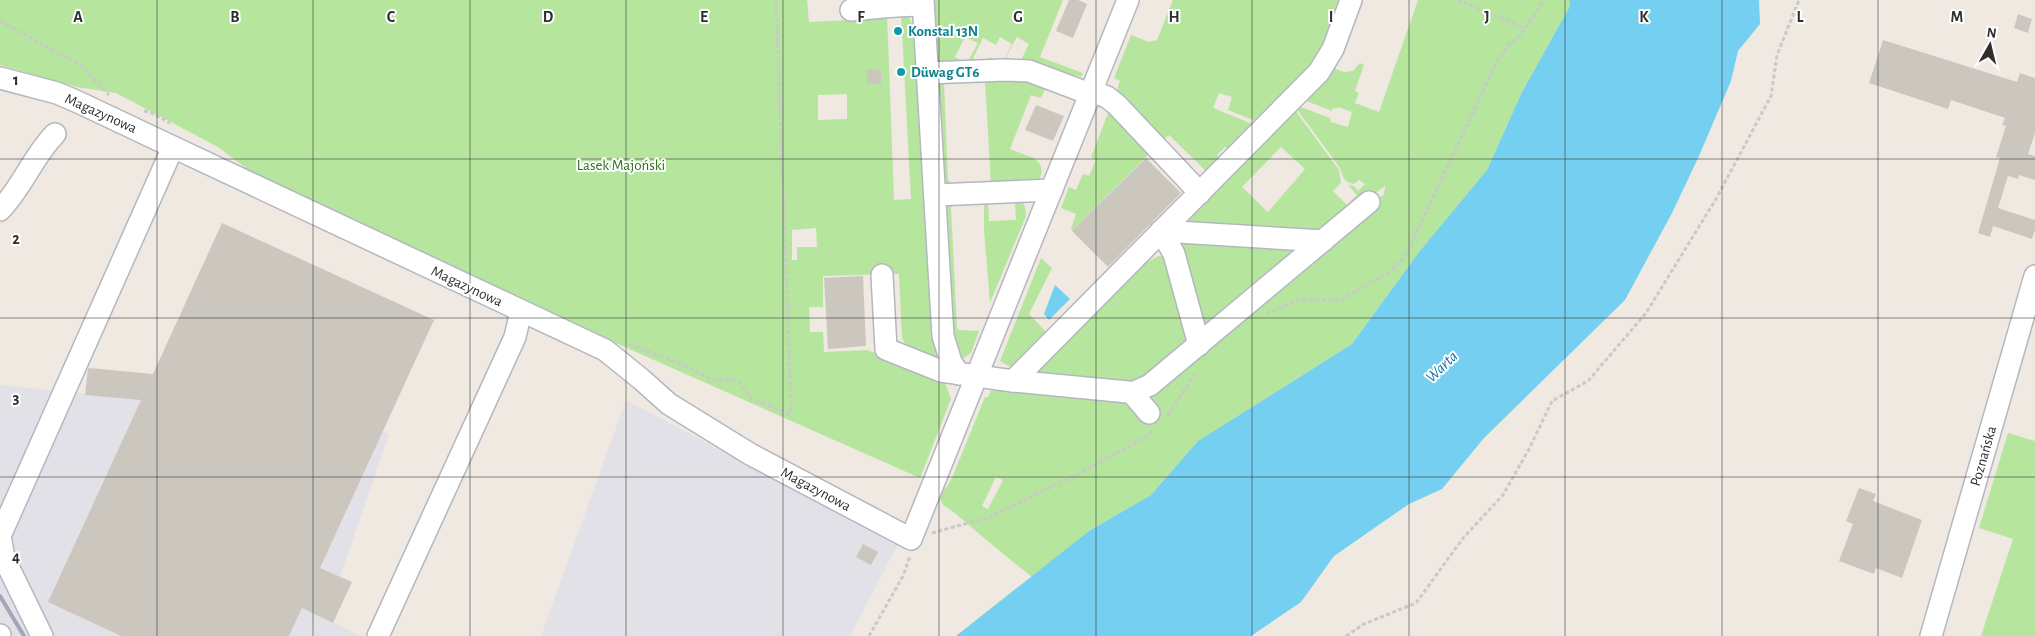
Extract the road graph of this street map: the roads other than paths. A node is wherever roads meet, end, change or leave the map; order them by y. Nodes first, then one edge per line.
1 (1128, 0) edge
2 (1351, 0) edge
3 (923, 3) edge
4 (851, 10) dead end
5 (928, 73) junction
6 (0, 78) edge
7 (1091, 92) junction
8 (56, 134) dead end
9 (175, 137) junction
10 (1052, 190) junction
11 (1200, 193) junction
12 (935, 195) junction
13 (1369, 202) dead end
14 (0, 210) edge
15 (1161, 231) junction
16 (1323, 241) junction
17 (882, 275) dead end
18 (2035, 276) edge
19 (2032, 299) edge
20 (521, 311) junction
21 (1198, 345) junction
22 (968, 375) junction
23 (1013, 380) junction
24 (1132, 393) junction
25 (1149, 413) dead end
26 (1934, 635) edge
27 (42, 636) edge
28 (378, 636) edge

1 - 7 street
2 - 11 street
3 - 4 street
3 - 5 street
5 - 7 street
5 - 12 street
6 - 9 street, Magazynowa
7 - 10 street
7 - 11 street
8 - 14 street
9 - 20 street, Magazynowa
9 - 27 street
10 - 12 street
10 - 22 street
11 - 15 street
12 - 22 street
13 - 16 street
15 - 16 street
15 - 21 street
15 - 23 street
16 - 21 street
17 - 22 street
18 - 19 street, Poznańska
19 - 26 street, Poznańska
20 - 22 street, Magazynowa
20 - 28 street
21 - 24 street
22 - 23 street
23 - 24 street
24 - 25 street

